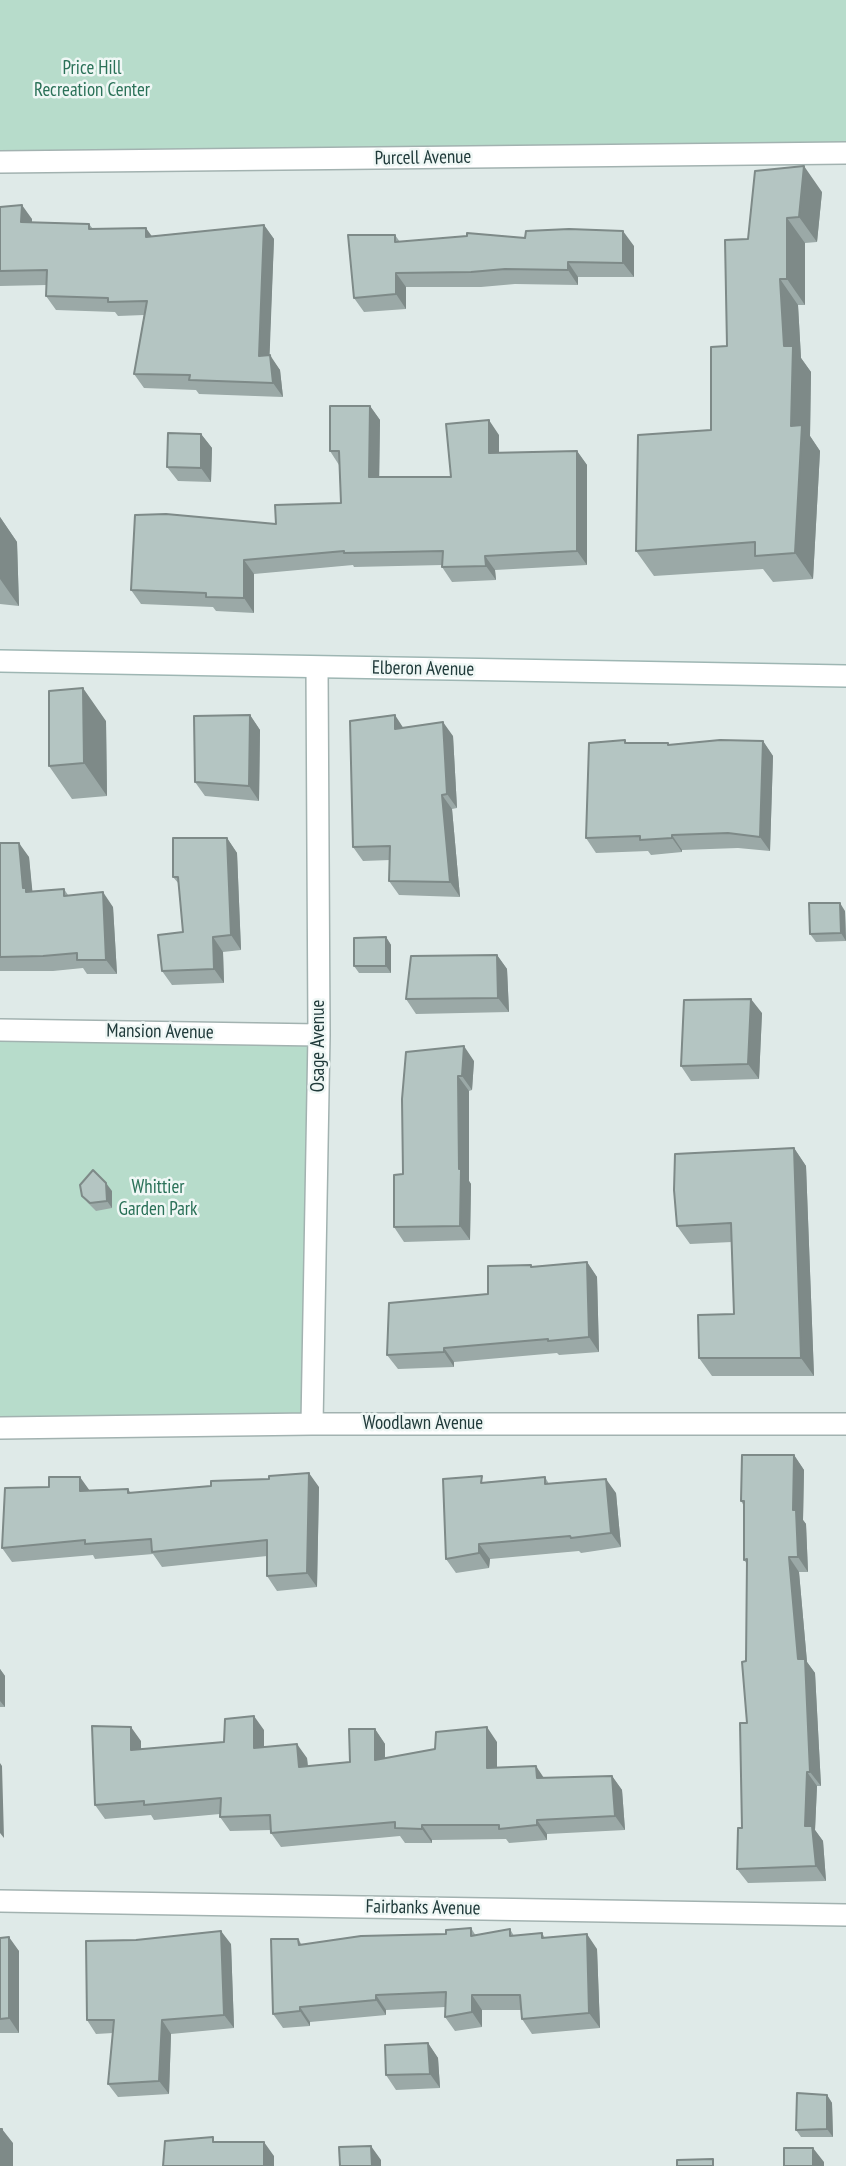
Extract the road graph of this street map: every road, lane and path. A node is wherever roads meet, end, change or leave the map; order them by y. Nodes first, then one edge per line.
1 (846, 153) edge
2 (0, 162) edge
3 (0, 661) edge
4 (317, 668) junction
5 (846, 676) edge
6 (0, 1030) edge
7 (319, 1035) junction
8 (312, 1424) junction
9 (846, 1424) edge
10 (0, 1428) edge
11 (0, 1901) edge
12 (846, 1915) edge

1 - 2 street, Purcell Avenue
3 - 4 street, Elberon Avenue
4 - 5 street, Elberon Avenue
4 - 7 street, Osage Avenue
6 - 7 street, Mansion Avenue
7 - 8 street, Osage Avenue
8 - 9 street, Woodlawn Avenue
8 - 10 street, Woodlawn Avenue
11 - 12 street, Fairbanks Avenue

